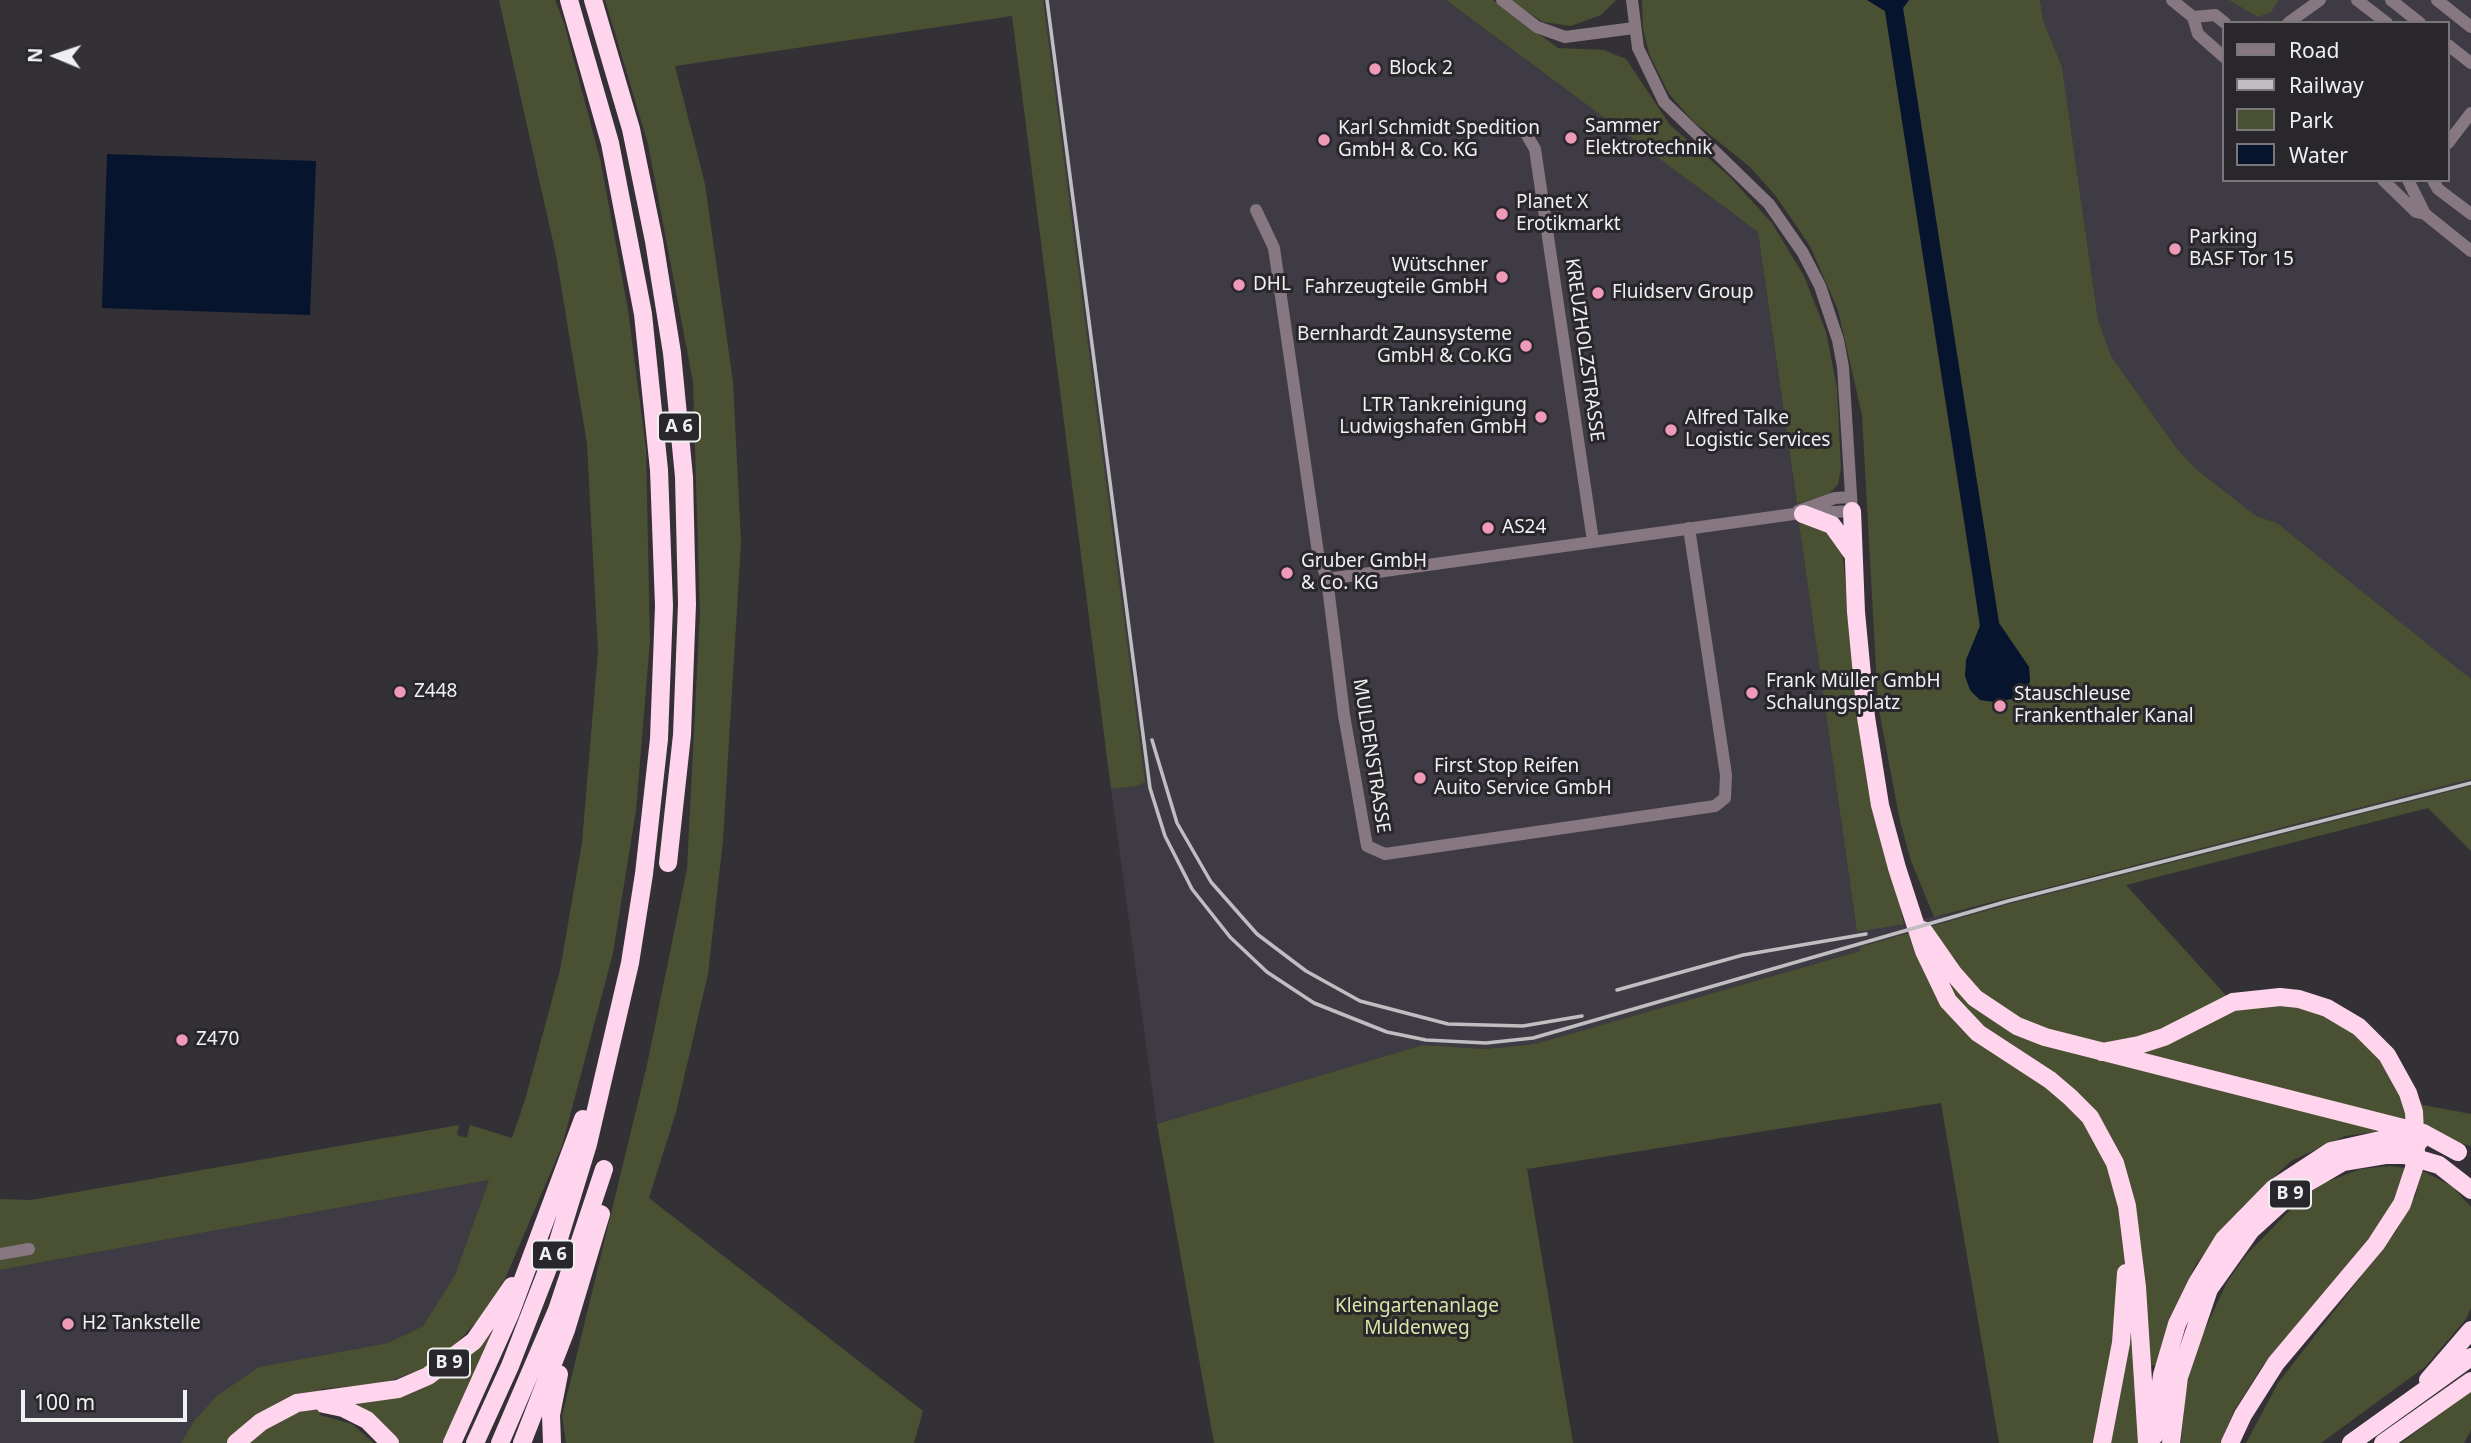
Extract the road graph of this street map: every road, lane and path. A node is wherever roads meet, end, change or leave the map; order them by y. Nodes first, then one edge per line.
1 (569, 0) edge
2 (593, 0) edge
3 (1502, 0) edge
4 (1632, 0) edge
5 (2172, 0) edge
6 (2320, 0) edge
7 (2357, 0) edge
8 (2390, 0) edge
9 (2437, 0) edge
10 (2193, 17) junction
11 (2222, 21) edge
12 (2291, 21) edge
13 (2384, 21) edge
14 (2417, 21) edge
15 (2471, 27) edge
16 (1634, 28) junction
17 (2450, 47) edge
18 (2222, 55) edge
19 (2471, 63) edge
20 (2471, 113) edge
21 (1522, 127) dead end
22 (2450, 140) edge
23 (2385, 182) edge
24 (2409, 182) edge
25 (2434, 182) edge
26 (1256, 209) dead end
27 (2425, 214) junction
28 (2471, 214) edge
29 (2471, 251) edge
30 (1852, 504) junction
31 (1799, 514) junction
32 (1689, 528) junction
33 (1593, 541) junction
34 (1853, 555) junction
35 (1326, 579) junction
36 (668, 863) dead end
37 (1929, 950) junction
38 (2102, 1052) junction
39 (610, 1058) junction
40 (2414, 1143) junction
41 (2465, 1154) edge
42 (2471, 1191) edge
43 (2129, 1221) junction
44 (29, 1249) dead end
45 (0, 1254) edge
46 (533, 1254) junction
47 (566, 1330) junction
48 (2471, 1330) edge
49 (2471, 1357) edge
50 (2471, 1381) edge
51 (2418, 1394) junction
52 (317, 1402) junction
53 (236, 1443) edge
54 (390, 1443) edge
55 (452, 1443) edge
56 (475, 1443) edge
57 (500, 1443) edge
58 (522, 1443) edge
59 (552, 1443) edge
60 (2102, 1443) edge
61 (2147, 1443) edge
62 (2154, 1443) edge
63 (2171, 1443) edge
64 (2230, 1443) edge
65 (2351, 1443) edge
66 (2383, 1443) edge

1 - 39 highway, A 6
2 - 36 highway, A 6
3 - 16 street
4 - 16 street
5 - 10 street
6 - 12 street
7 - 13 street
8 - 14 street
9 - 15 street
10 - 11 street
10 - 18 street
16 - 30 street
17 - 19 street
20 - 22 street
21 - 33 street, KREUZHOLZSTRASSE
23 - 27 street
24 - 27 street
25 - 28 street
26 - 35 street, MULDENSTRASSE
27 - 29 street
30 - 31 street
30 - 34 highway
31 - 32 street
31 - 34 highway
32 - 33 street
32 - 35 street, MULDENSTRASSE
33 - 35 street
34 - 37 highway
37 - 38 highway
37 - 43 highway
38 - 40 highway
38 - 64 highway
39 - 46 highway
39 - 56 highway, A 6
40 - 41 highway
40 - 42 highway, B 9
40 - 62 highway
40 - 63 highway, B 9
43 - 60 highway
43 - 61 highway
44 - 45 street
46 - 52 highway, B 9
46 - 55 highway
47 - 57 highway, A 6
47 - 58 highway
47 - 59 highway
48 - 51 highway
49 - 51 highway
50 - 66 highway
51 - 65 highway
52 - 53 highway
52 - 54 highway

